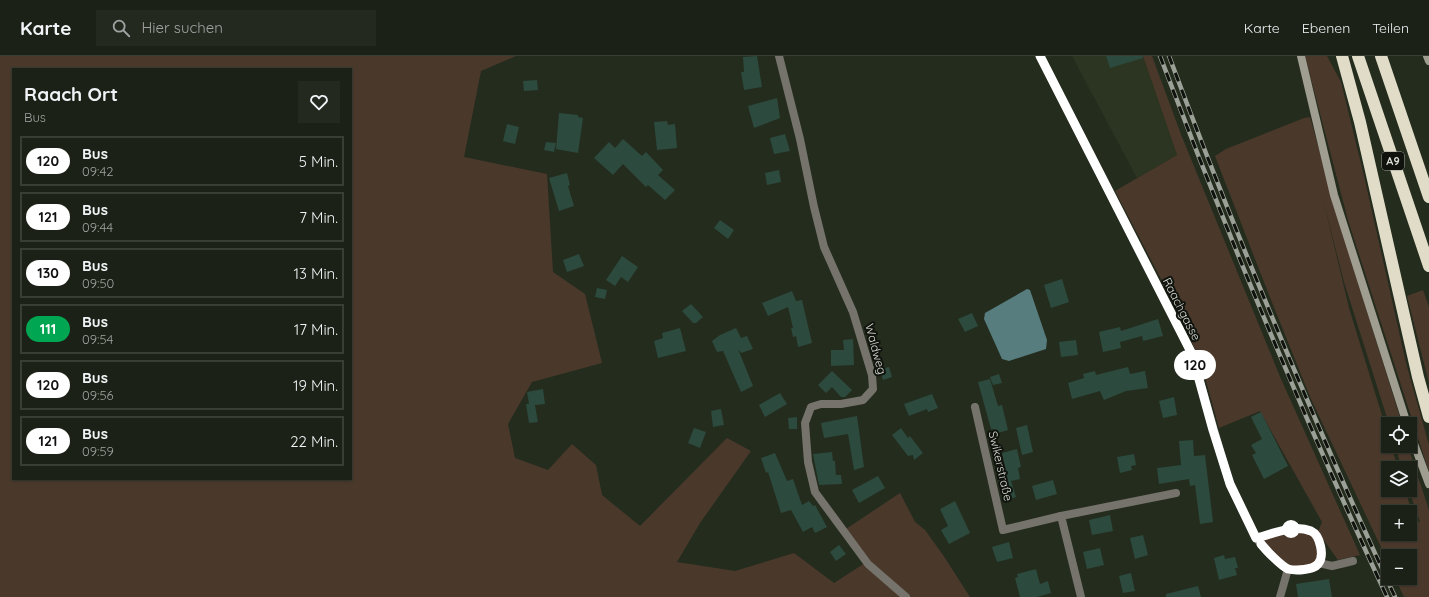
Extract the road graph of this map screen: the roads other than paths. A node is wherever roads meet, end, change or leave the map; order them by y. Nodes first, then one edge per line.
1 (779, 56) edge
2 (1040, 56) edge
3 (1301, 56) edge
4 (1342, 56) edge
5 (1358, 56) edge
6 (1381, 56) edge
7 (1427, 56) edge
8 (1429, 61) edge
9 (1427, 188) edge
10 (1429, 197) edge
11 (1429, 266) edge
12 (975, 407) dead end
13 (1405, 417) edge
14 (1429, 417) edge
15 (1417, 452) edge
16 (1429, 484) edge
17 (1176, 493) dead end
18 (1061, 516) junction
19 (1353, 561) dead end
20 (1319, 563) dead end
21 (906, 597) edge
22 (1081, 597) edge
23 (1280, 597) edge

1 - 21 street, Waldweg
2 - 23 street, Raachgasse
3 - 13 main road
4 - 14 highway
5 - 11 highway, A9
6 - 9 highway, A9
7 - 8 main road
9 - 10 highway, A9
12 - 18 street, Swikerstraße
15 - 16 main road
17 - 18 street
18 - 22 street
19 - 20 street

